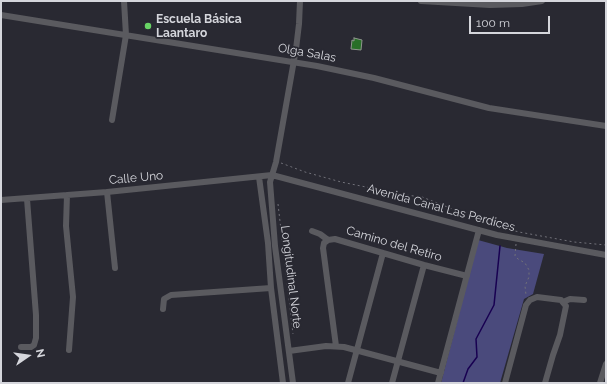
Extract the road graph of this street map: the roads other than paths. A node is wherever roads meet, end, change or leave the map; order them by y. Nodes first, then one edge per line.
1 (124, 1) edge
2 (300, 1) edge
3 (422, 1) edge
4 (542, 1) edge
5 (1, 15) edge
6 (126, 34) junction
7 (293, 62) junction
8 (112, 120) dead end
9 (606, 126) edge
10 (272, 175) junction
11 (259, 177) junction
12 (107, 192) junction
13 (67, 195) junction
14 (27, 199) junction
15 (1, 200) edge
16 (479, 230) junction
17 (312, 231) dead end
18 (328, 240) junction
19 (383, 253) junction
20 (606, 255) edge
21 (424, 266) junction
22 (115, 268) dead end
23 (467, 276) junction
24 (271, 288) junction
25 (584, 300) dead end
26 (563, 302) junction
27 (163, 309) dead end
28 (336, 346) junction
29 (21, 347) dead end
30 (357, 349) junction
31 (69, 350) dead end
32 (289, 351) junction
33 (398, 361) junction
34 (606, 364) edge
35 (440, 373) junction
36 (284, 383) edge
37 (293, 383) edge
38 (348, 383) edge
39 (392, 383) edge
40 (438, 383) edge
41 (505, 383) edge
42 (545, 383) edge
43 (600, 383) edge

1 - 6 street
2 - 7 street, Longitudinal Norte
3 - 4 street
5 - 6 street, Olga Salas
6 - 7 street, Olga Salas
6 - 8 street
7 - 9 street, Olga Salas
7 - 10 street, Longitudinal Norte
10 - 11 street, Calle Uno
10 - 16 street, Avenida Canal Las Perdices
10 - 32 street, Longitudinal Norte
11 - 12 street, Calle Uno
11 - 24 street, Longitudinal Norte
12 - 13 street, Calle Uno
12 - 22 street
13 - 14 street, Calle Uno
13 - 31 street
14 - 15 street, Calle Uno
14 - 29 street
16 - 20 street, Avenida Canal Las Perdices
16 - 23 street
17 - 18 street
18 - 19 street, Camino del Retiro
18 - 28 street, Camino del Retiro
19 - 21 street, Camino del Retiro
19 - 30 street
21 - 23 street, Camino del Retiro
21 - 33 street
23 - 35 street
24 - 27 street
24 - 36 street, Longitudinal Norte
25 - 26 street
26 - 41 street
26 - 42 street
28 - 30 street
28 - 32 street
30 - 33 street
30 - 38 street
32 - 37 street, Longitudinal Norte
33 - 35 street
33 - 39 street
34 - 43 street
35 - 40 street

